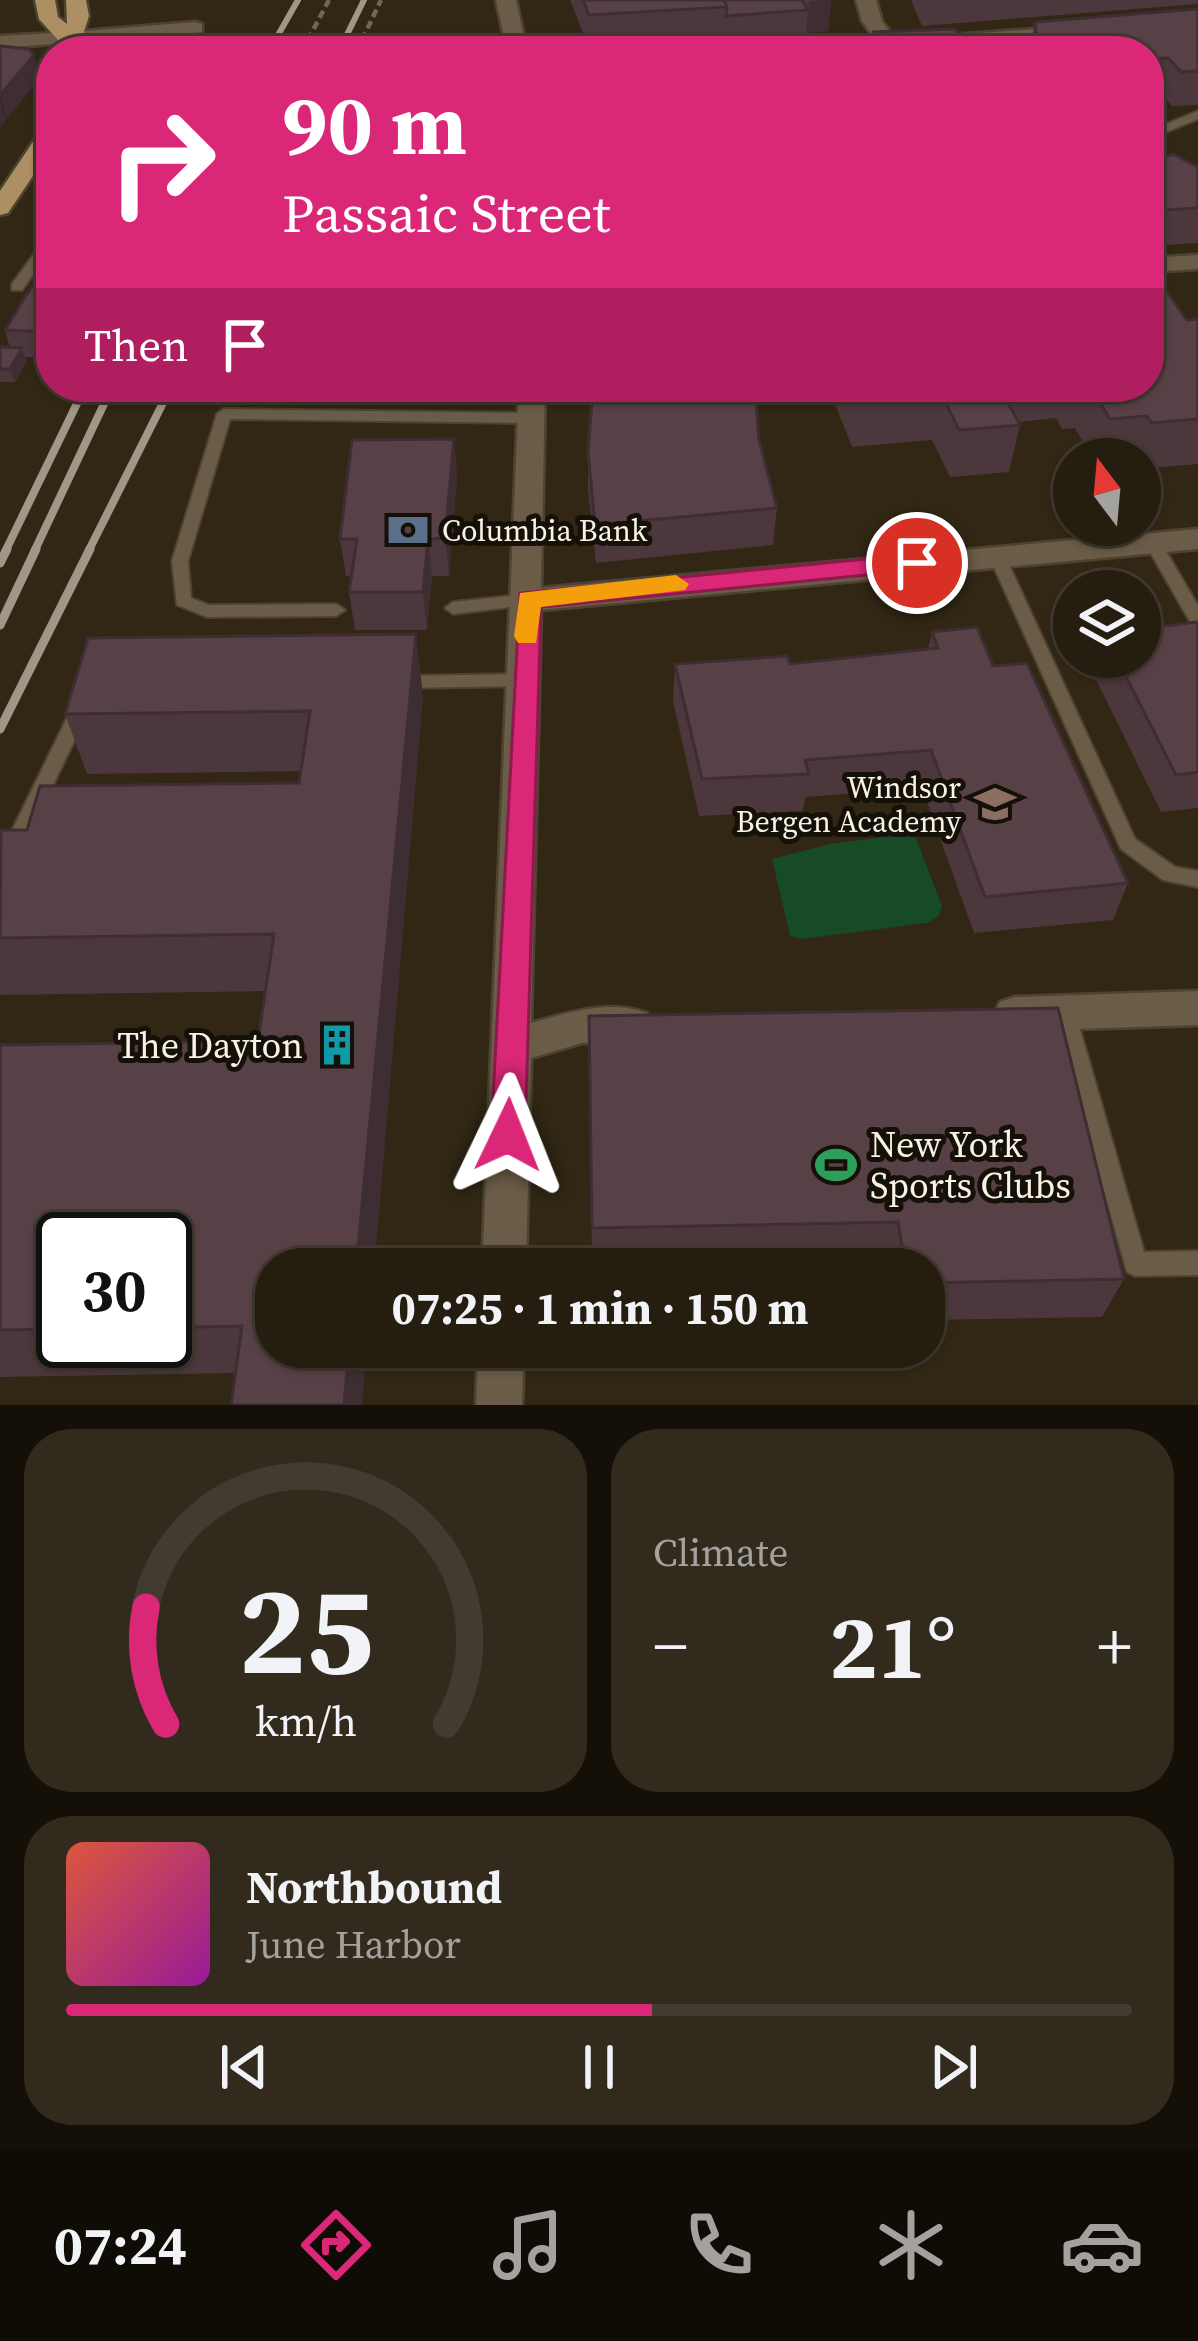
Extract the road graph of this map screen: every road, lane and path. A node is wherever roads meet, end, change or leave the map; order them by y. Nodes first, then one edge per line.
1 (45, 0) edge
2 (76, 0) edge
3 (329, 0) edge
4 (381, 0) edge
5 (506, 0) edge
6 (866, 0) edge
7 (195, 28) dead end
8 (1107, 29) edge
9 (66, 36) edge
10 (76, 36) edge
11 (139, 36) edge
12 (310, 36) edge
13 (364, 36) edge
14 (514, 36) edge
15 (883, 36) edge
16 (1047, 36) edge
17 (0, 42) edge
18 (36, 43) edge
19 (36, 154) edge
20 (0, 208) edge
21 (36, 261) edge
22 (1198, 262) edge
23 (1164, 264) edge
24 (17, 287) dead end
25 (531, 402) edge
26 (530, 418) junction
27 (1198, 538) edge
28 (1161, 541) edge
29 (1108, 546) edge
30 (1155, 546) edge
31 (997, 556) junction
32 (529, 600) junction
33 (452, 608) dead end
34 (336, 610) dead end
35 (1198, 621) edge
36 (525, 680) junction
37 (367, 682) edge
38 (94, 694) edge
39 (0, 875) edge
40 (1198, 879) edge
41 (1198, 1008) edge
42 (1064, 1012) junction
43 (972, 1015) edge
44 (674, 1024) edge
45 (512, 1046) junction
46 (505, 1248) edge
47 (1198, 1263) edge
48 (500, 1368) edge
49 (499, 1405) edge

1 - 9 main road
2 - 10 main road
3 - 12 path
4 - 13 path
5 - 14 street
6 - 15 street
7 - 11 street
8 - 16 street
17 - 18 street
19 - 20 main road
21 - 24 lane
22 - 23 street
25 - 26 street
26 - 32 street
26 - 34 lane
27 - 28 street
29 - 31 street
30 - 35 lane
31 - 32 street
31 - 40 lane
32 - 33 lane
32 - 36 street
36 - 37 lane
36 - 45 street
38 - 39 lane
41 - 42 street
42 - 43 street
42 - 47 lane
44 - 45 street
45 - 46 street
48 - 49 street

